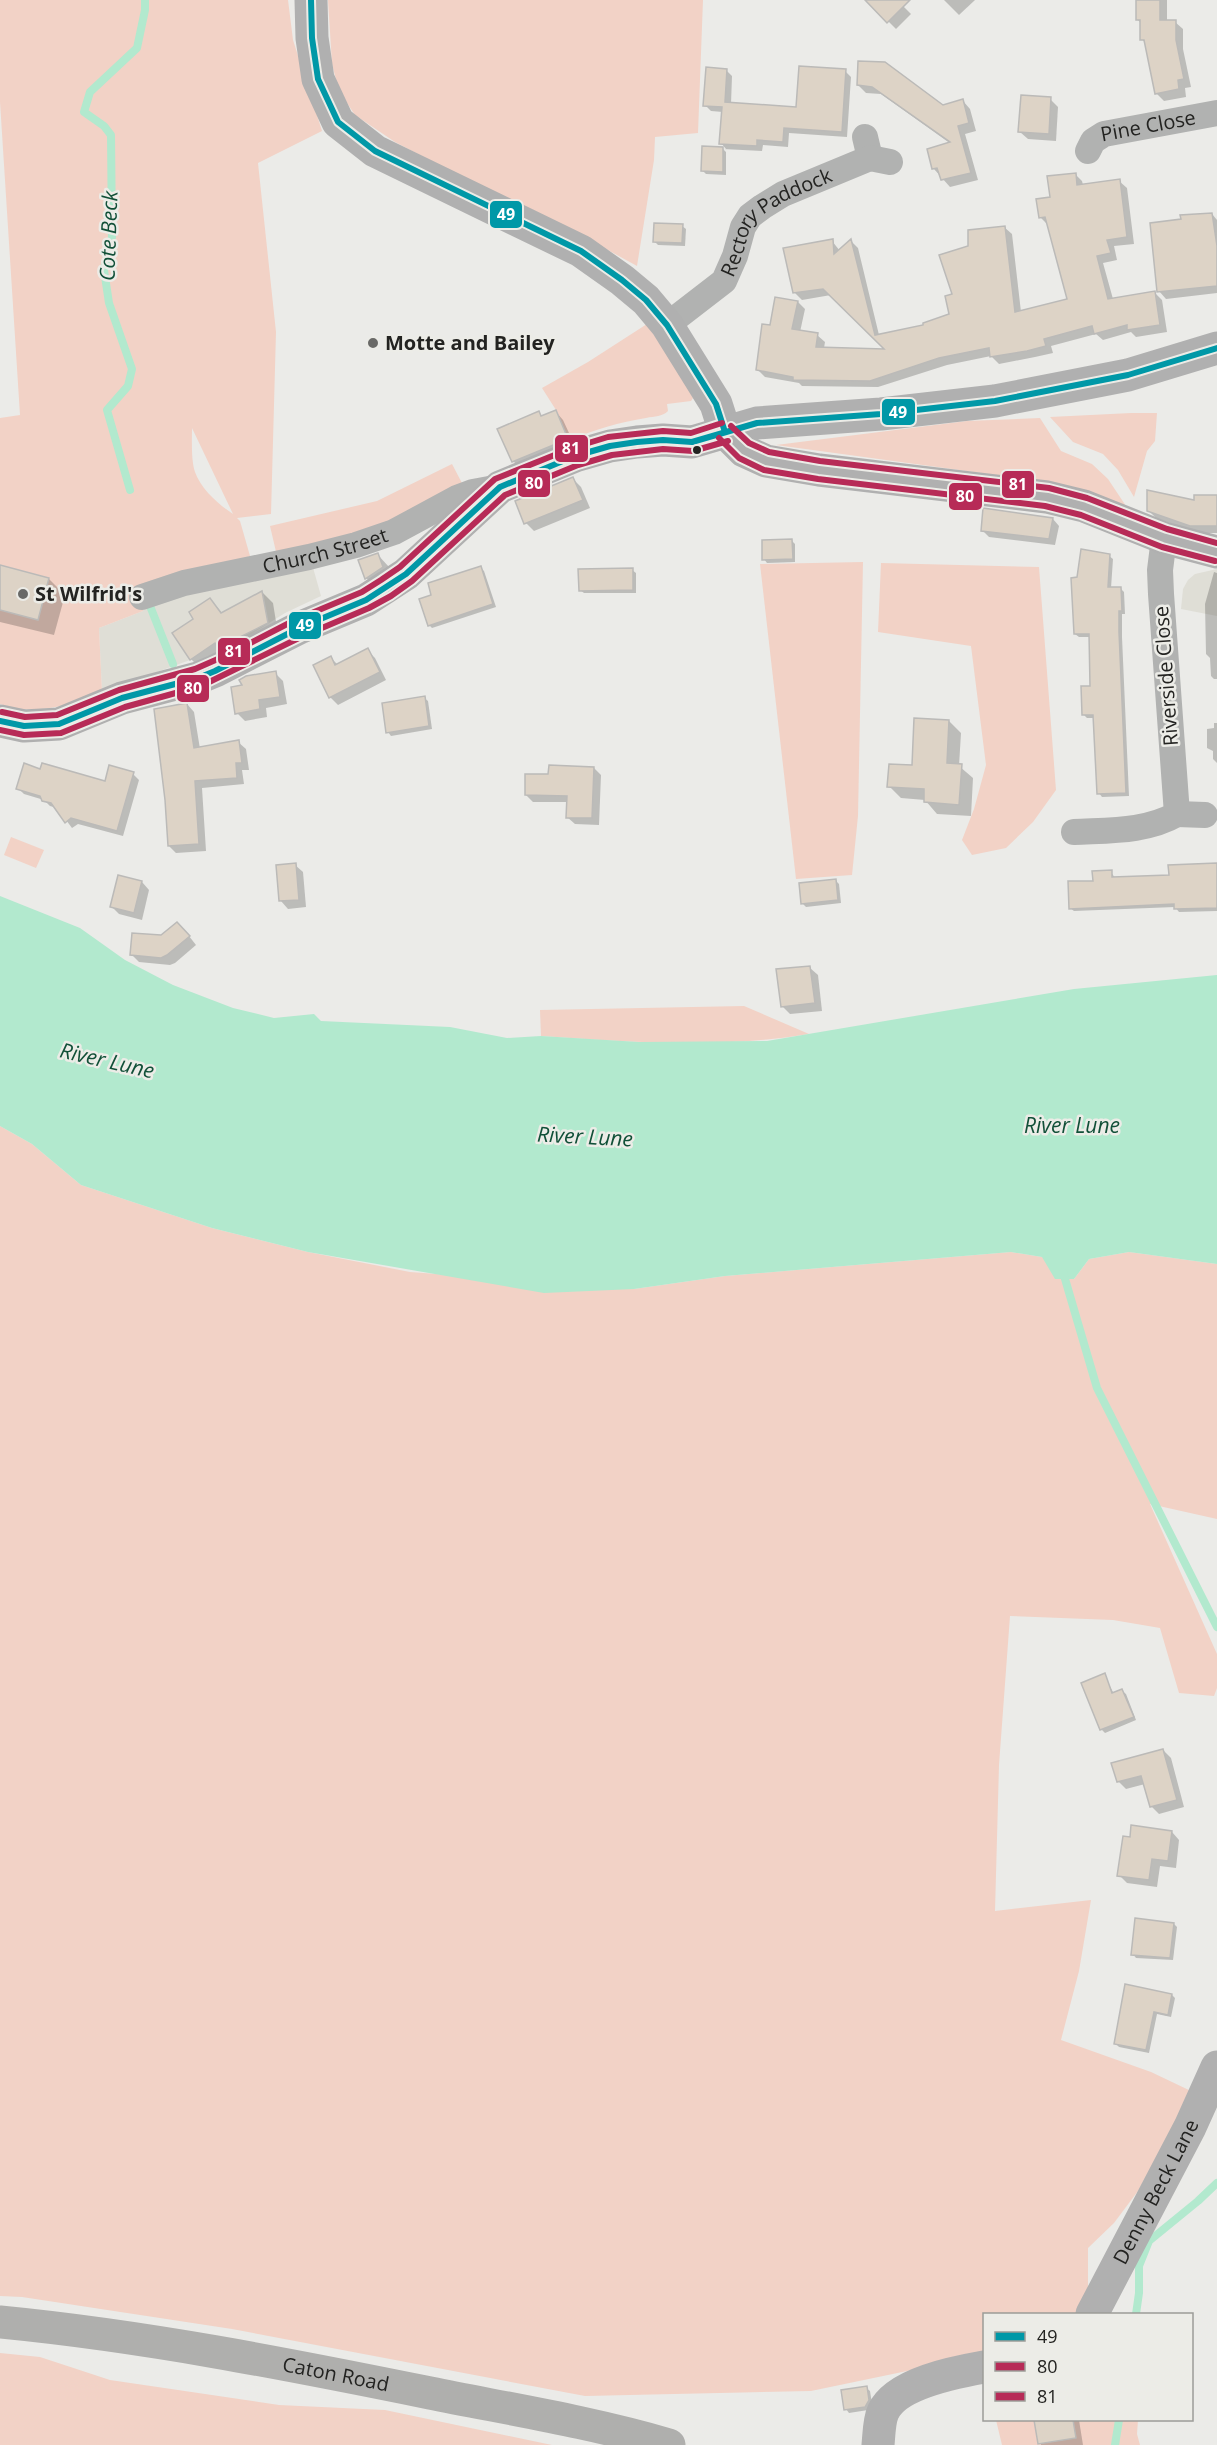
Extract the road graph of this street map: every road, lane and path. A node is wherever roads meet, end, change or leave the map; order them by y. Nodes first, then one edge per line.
1 (311, 0) edge
2 (1217, 113) edge
3 (1088, 151) dead end
4 (875, 152) dead end
5 (667, 325) junction
6 (1217, 348) edge
7 (725, 432) junction
8 (500, 487) junction
9 (1164, 538) junction
10 (1217, 552) edge
11 (142, 597) dead end
12 (0, 721) edge
13 (1176, 814) junction
14 (1205, 815) dead end
15 (1074, 832) dead end
16 (1217, 2067) edge
17 (1093, 2313) edge
18 (0, 2322) edge
19 (983, 2367) edge
20 (669, 2445) edge
21 (878, 2445) edge

1 - 5 street
2 - 3 street, Pine Close
4 - 5 street, Rectory Paddock
5 - 7 street
6 - 7 street
7 - 8 street
7 - 9 street
8 - 11 street, Church Street
8 - 12 street
9 - 10 street
9 - 13 street, Riverside Close
13 - 14 street
13 - 15 street
16 - 17 street, Denny Beck Lane
18 - 20 highway, Caton Road
19 - 21 street

